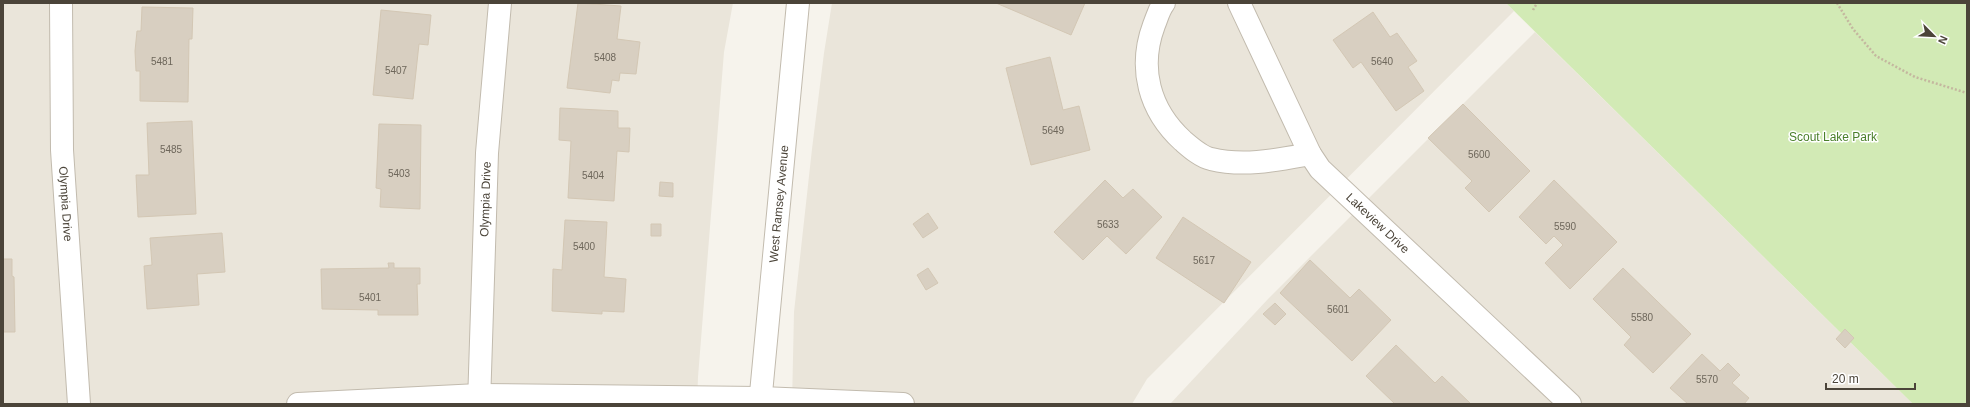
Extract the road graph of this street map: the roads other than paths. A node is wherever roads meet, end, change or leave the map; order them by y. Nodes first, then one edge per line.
1 (61, 3) edge
2 (500, 3) edge
3 (798, 3) edge
4 (1164, 3) edge
5 (1239, 3) edge
6 (1310, 154) junction
7 (479, 400) edge
8 (760, 401) edge
9 (79, 404) edge
10 (298, 404) edge
11 (903, 404) edge
12 (1570, 404) edge

1 - 9 street, Olympia Drive
2 - 7 street, Olympia Drive
3 - 8 street, West Ramsey Avenue
4 - 6 street
5 - 6 street, Lakeview Drive
6 - 12 street, Lakeview Drive
7 - 8 street
7 - 10 street
8 - 11 street

